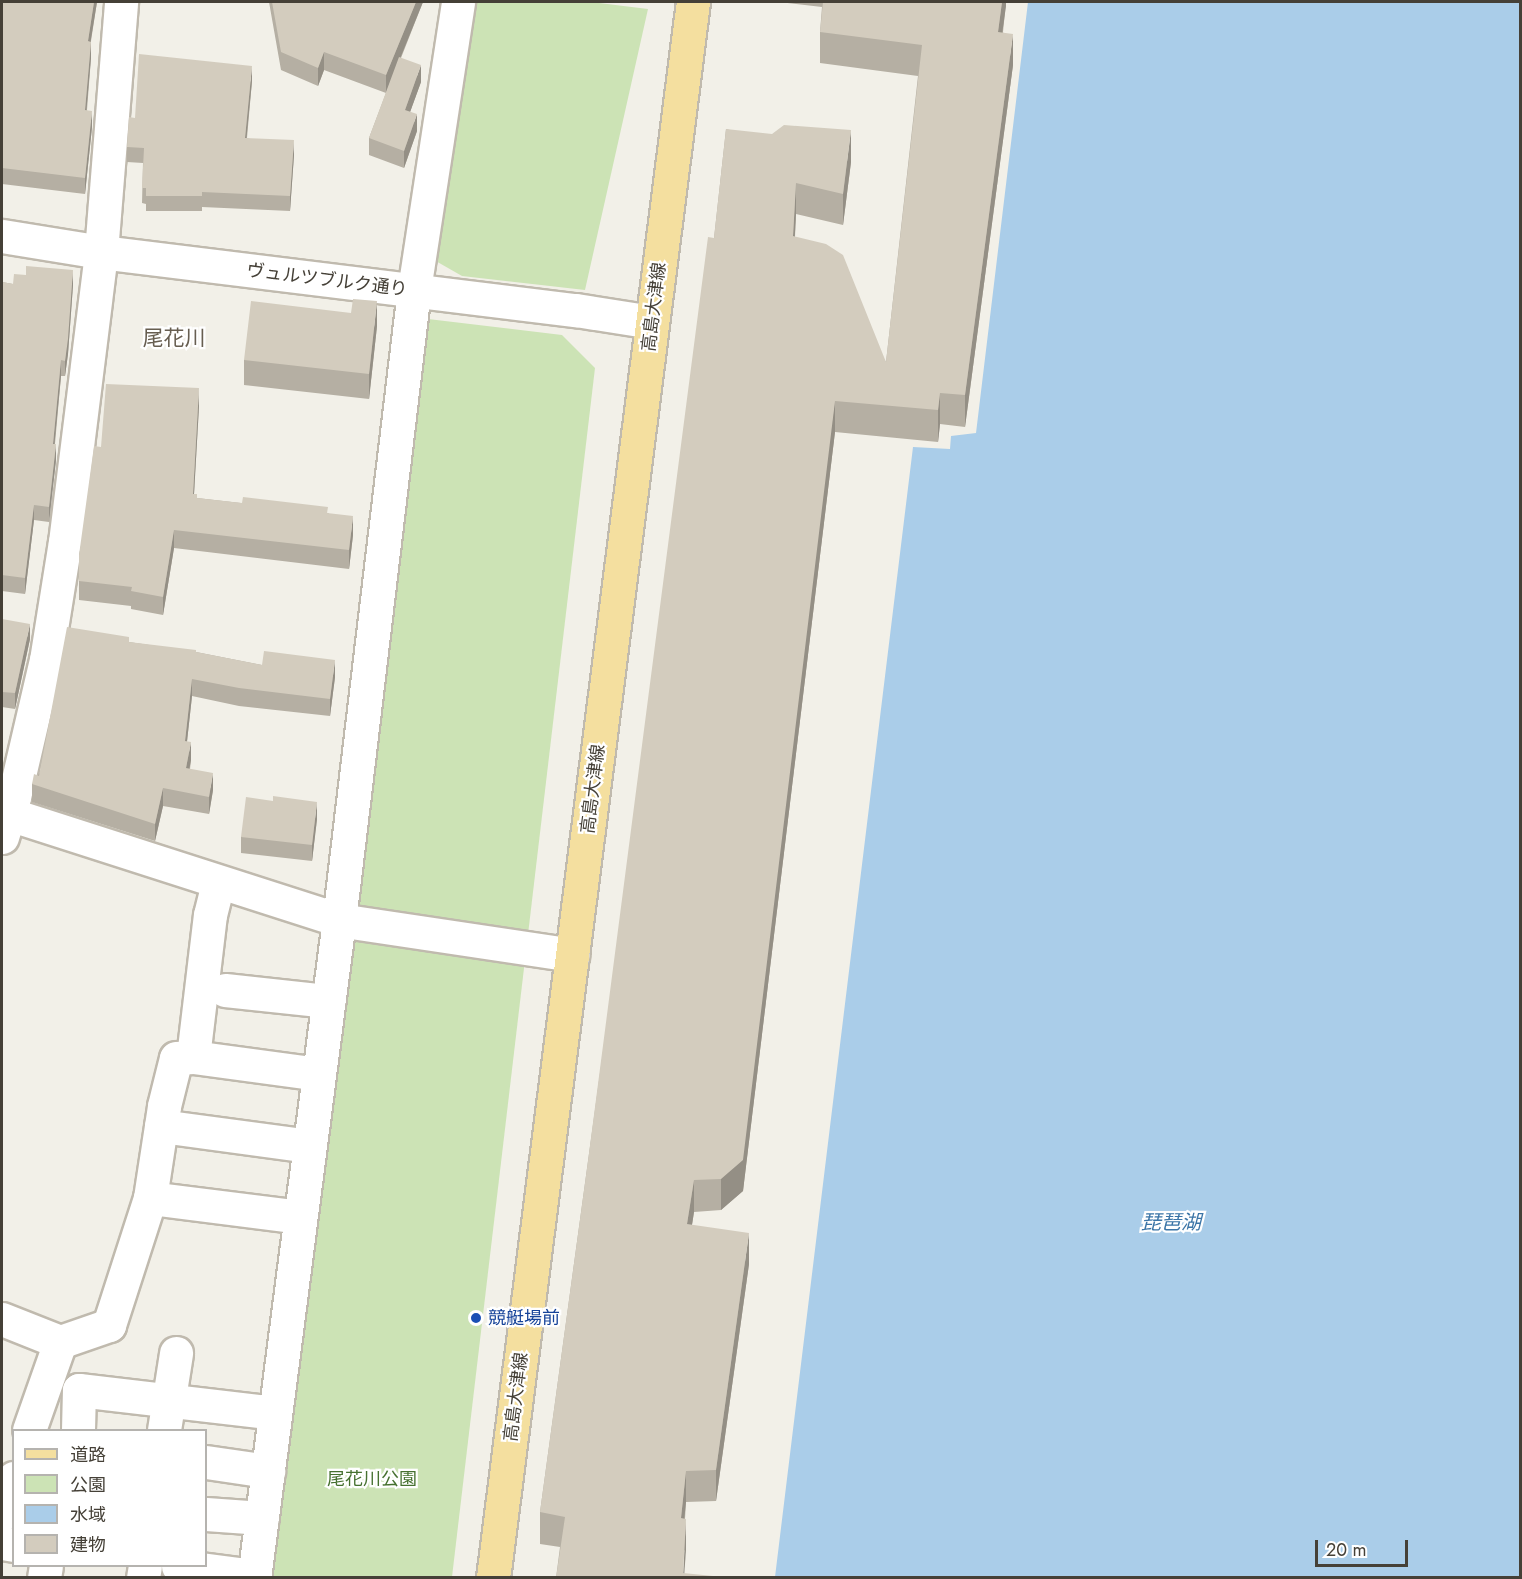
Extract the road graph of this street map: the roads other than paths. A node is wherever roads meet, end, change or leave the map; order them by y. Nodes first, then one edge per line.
1 (121, 2) edge
2 (458, 2) edge
3 (693, 2) edge
4 (2, 236) edge
5 (101, 252) junction
6 (414, 290) junction
7 (652, 322) junction
8 (4, 824) edge
9 (218, 882) junction
10 (339, 920) junction
11 (572, 955) junction
12 (225, 990) dead end
13 (328, 1001) junction
14 (194, 1057) junction
15 (319, 1074) junction
16 (161, 1126) junction
17 (309, 1146) junction
18 (150, 1198) junction
19 (300, 1217) junction
20 (2, 1319) edge
21 (60, 1342) junction
22 (176, 1353) dead end
23 (275, 1413) junction
24 (167, 1415) edge
25 (30, 1429) edge
26 (78, 1429) edge
27 (207, 1462) edge
28 (268, 1471) junction
29 (12, 1484) edge
30 (2, 1514) edge
31 (207, 1514) edge
32 (262, 1518) junction
33 (185, 1567) edge
34 (254, 1577) edge
35 (493, 1578) edge

1 - 5 street
2 - 6 street
3 - 7 main road, 高島大津線
4 - 5 street, ヴュルツブルク通り
5 - 6 street, ヴュルツブルク通り
5 - 8 street
6 - 7 street, ヴュルツブルク通り
6 - 10 street
7 - 11 main road, 高島大津線
8 - 9 street
9 - 10 street
9 - 14 street
10 - 11 street
10 - 13 street
11 - 35 main road, 高島大津線
12 - 13 street
13 - 15 street
14 - 15 street
14 - 16 street
15 - 17 street
16 - 17 street
16 - 18 street
17 - 19 street
18 - 19 street
18 - 21 street
19 - 23 street
20 - 21 street
21 - 25 street
22 - 24 street
23 - 24 street
23 - 28 street
24 - 26 street
27 - 28 street
28 - 32 street
29 - 30 street
31 - 32 street
32 - 34 street
33 - 34 street

